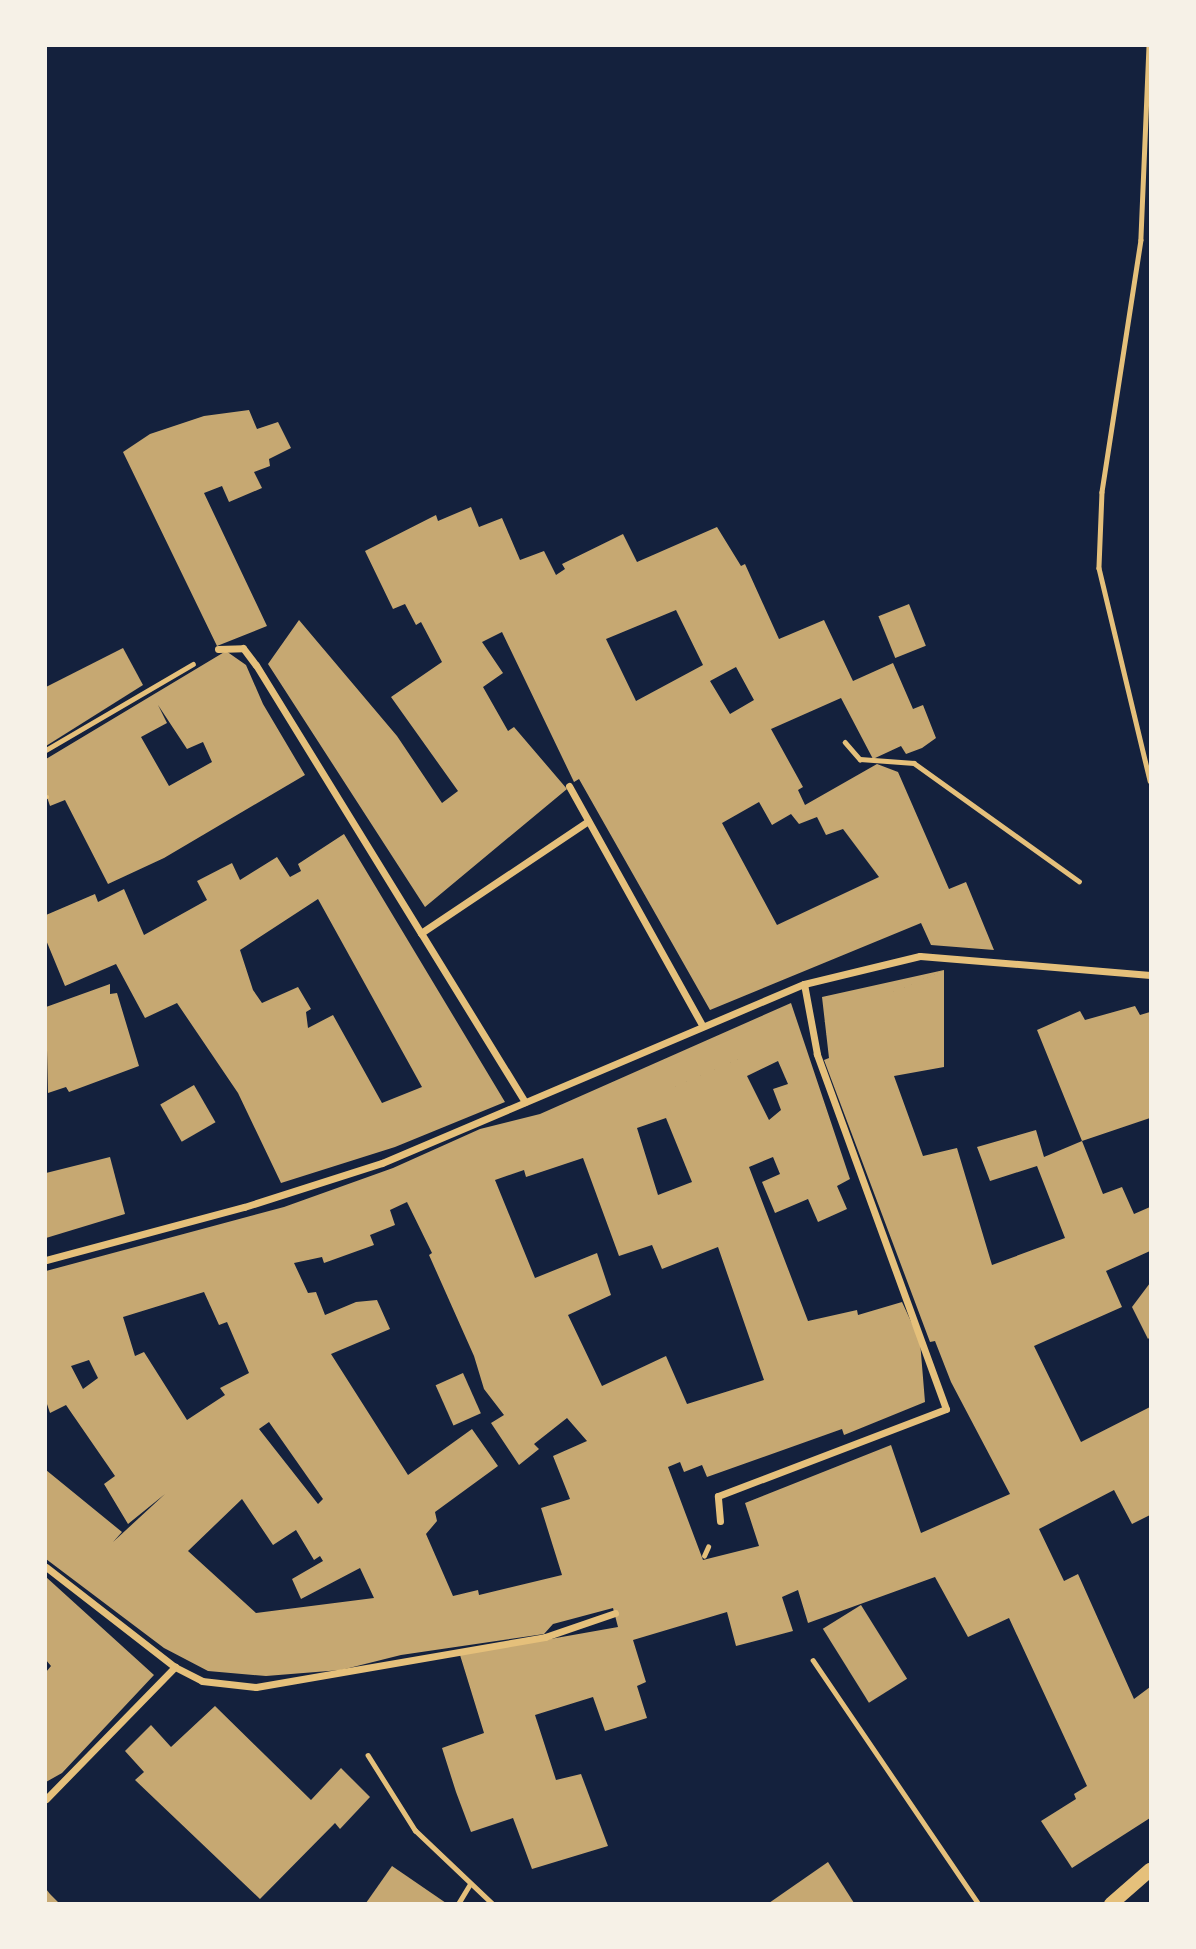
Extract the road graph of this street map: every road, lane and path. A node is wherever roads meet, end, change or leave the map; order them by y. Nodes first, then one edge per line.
1 (1149, 46) edge
2 (218, 649) joint
3 (845, 742) dead end
4 (46, 750) edge
5 (1150, 781) edge
6 (569, 786) dead end
7 (588, 821) junction
8 (1079, 881) dead end
9 (421, 933) junction
10 (1150, 975) edge
11 (804, 984) junction
12 (702, 1025) junction
13 (525, 1102) junction
14 (46, 1260) edge
15 (720, 1521) dead end
16 (46, 1566) edge
17 (615, 1613) dead end
18 (813, 1660) dead end
19 (175, 1667) junction
20 (368, 1755) dead end
21 (46, 1799) edge
22 (1150, 1870) edge
23 (470, 1884) junction
24 (458, 1903) edge
25 (493, 1903) edge
26 (979, 1903) edge
27 (1111, 1903) edge

1 - 5 path
2 - 4 path
2 - 9 street
3 - 8 path
6 - 7 street
7 - 9 street
7 - 12 street
9 - 13 street
10 - 11 street
11 - 12 street
11 - 15 street
12 - 13 street
13 - 14 street
16 - 19 street
17 - 19 street
18 - 26 path
19 - 21 street
20 - 23 path
22 - 27 main road
23 - 24 path
23 - 25 path

